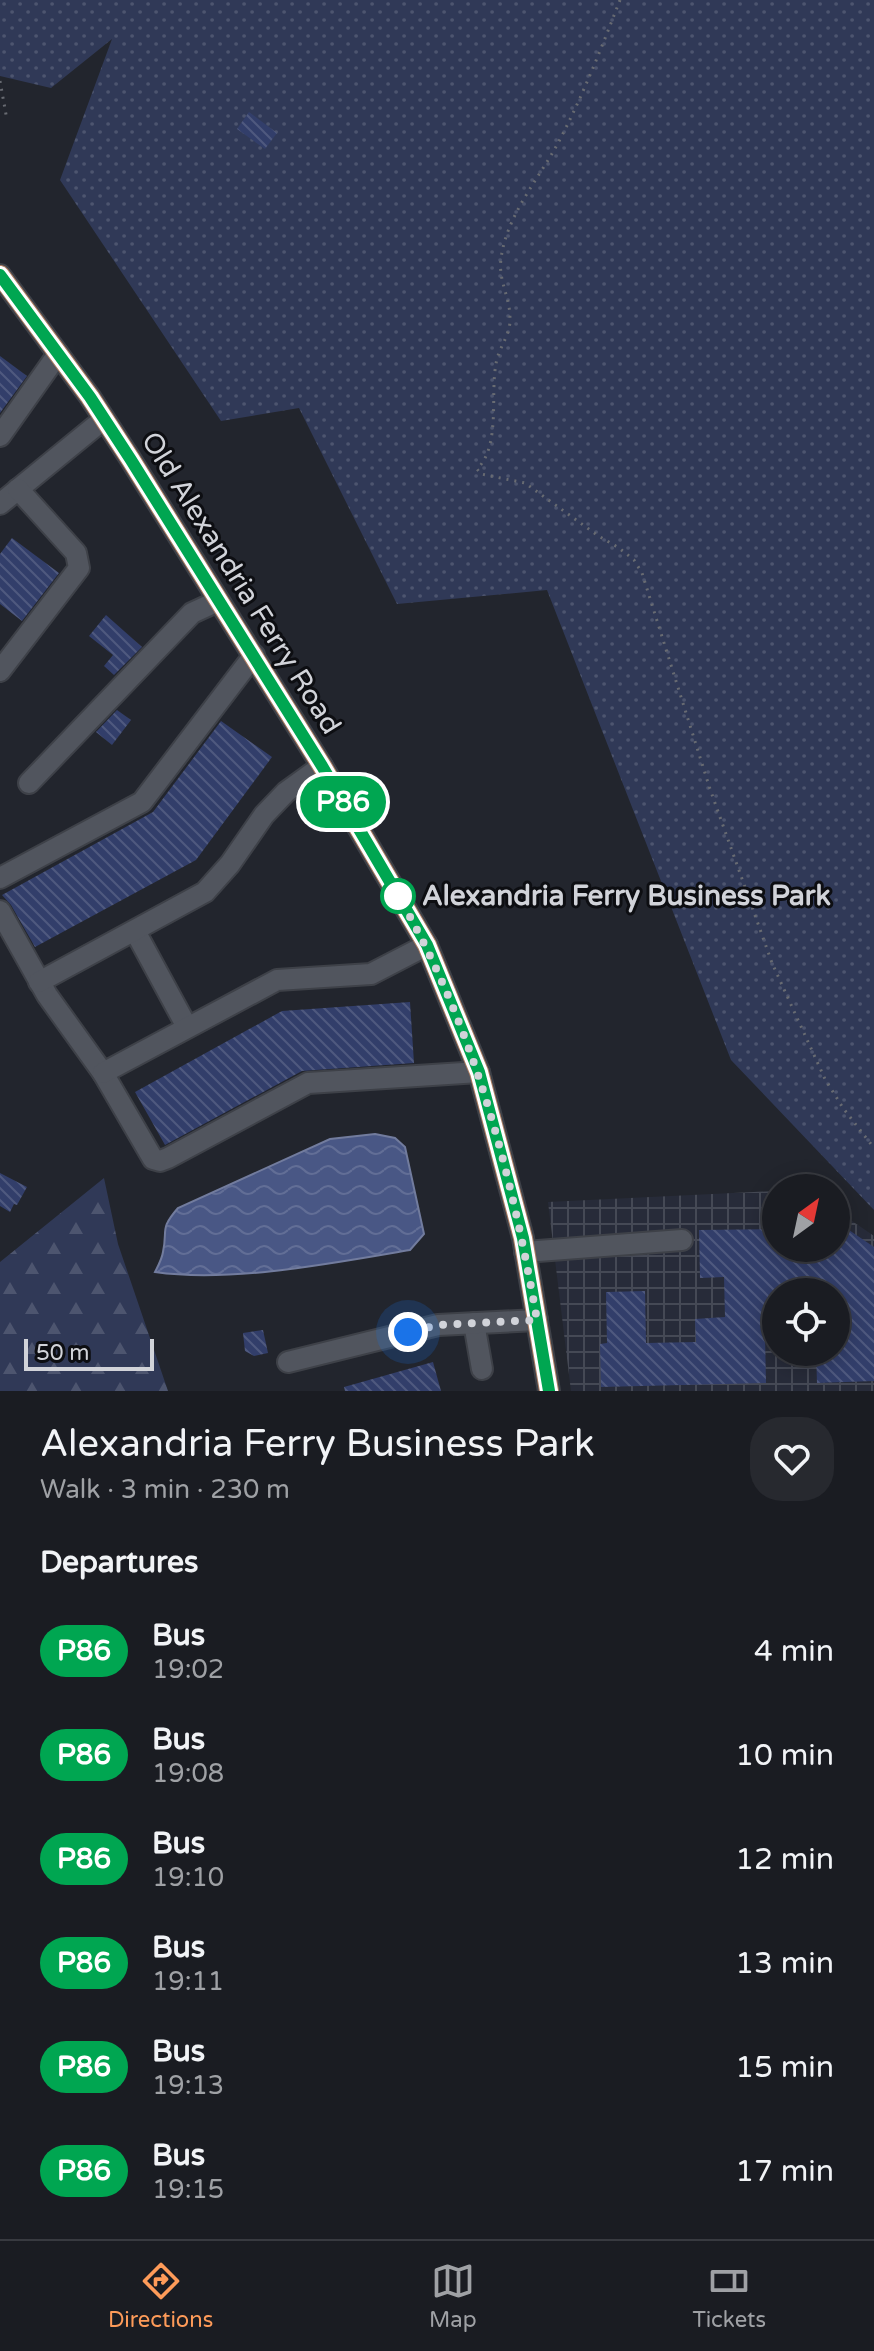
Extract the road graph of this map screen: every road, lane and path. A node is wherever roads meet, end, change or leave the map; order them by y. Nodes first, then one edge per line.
1 (620, 0) edge
2 (0, 81) edge
3 (7, 120) dead end
4 (0, 275) edge
5 (58, 354) junction
6 (104, 419) junction
7 (0, 436) edge
8 (18, 489) junction
9 (0, 504) edge
10 (218, 601) junction
11 (254, 655) junction
12 (0, 671) edge
13 (322, 766) junction
14 (29, 783) dead end
15 (0, 878) edge
16 (0, 911) edge
17 (135, 931) junction
18 (427, 945) junction
19 (39, 982) junction
20 (187, 1027) junction
21 (479, 1072) junction
22 (103, 1073) junction
23 (874, 1148) edge
24 (682, 1240) dead end
25 (525, 1252) junction
26 (537, 1320) junction
27 (474, 1323) junction
28 (288, 1362) dead end
29 (482, 1369) dead end
30 (549, 1391) edge

1 - 23 path
2 - 3 path
4 - 5 main road, Old Alexandria Ferry Road
5 - 6 main road, Old Alexandria Ferry Road
5 - 7 lane
6 - 8 lane
6 - 10 main road, Old Alexandria Ferry Road
8 - 9 lane
8 - 12 lane
10 - 11 main road, Old Alexandria Ferry Road
10 - 14 lane
11 - 13 main road, Old Alexandria Ferry Road
11 - 15 lane
13 - 17 lane
13 - 18 main road, Old Alexandria Ferry Road
16 - 19 lane
17 - 19 lane
17 - 20 lane
18 - 20 lane
18 - 21 main road, Old Alexandria Ferry Road
19 - 22 lane
20 - 22 lane
21 - 22 lane
21 - 25 main road, Old Alexandria Ferry Road
24 - 25 lane
25 - 26 main road, Old Alexandria Ferry Road
26 - 27 lane
26 - 30 main road, Old Alexandria Ferry Road
27 - 28 lane
27 - 29 lane

